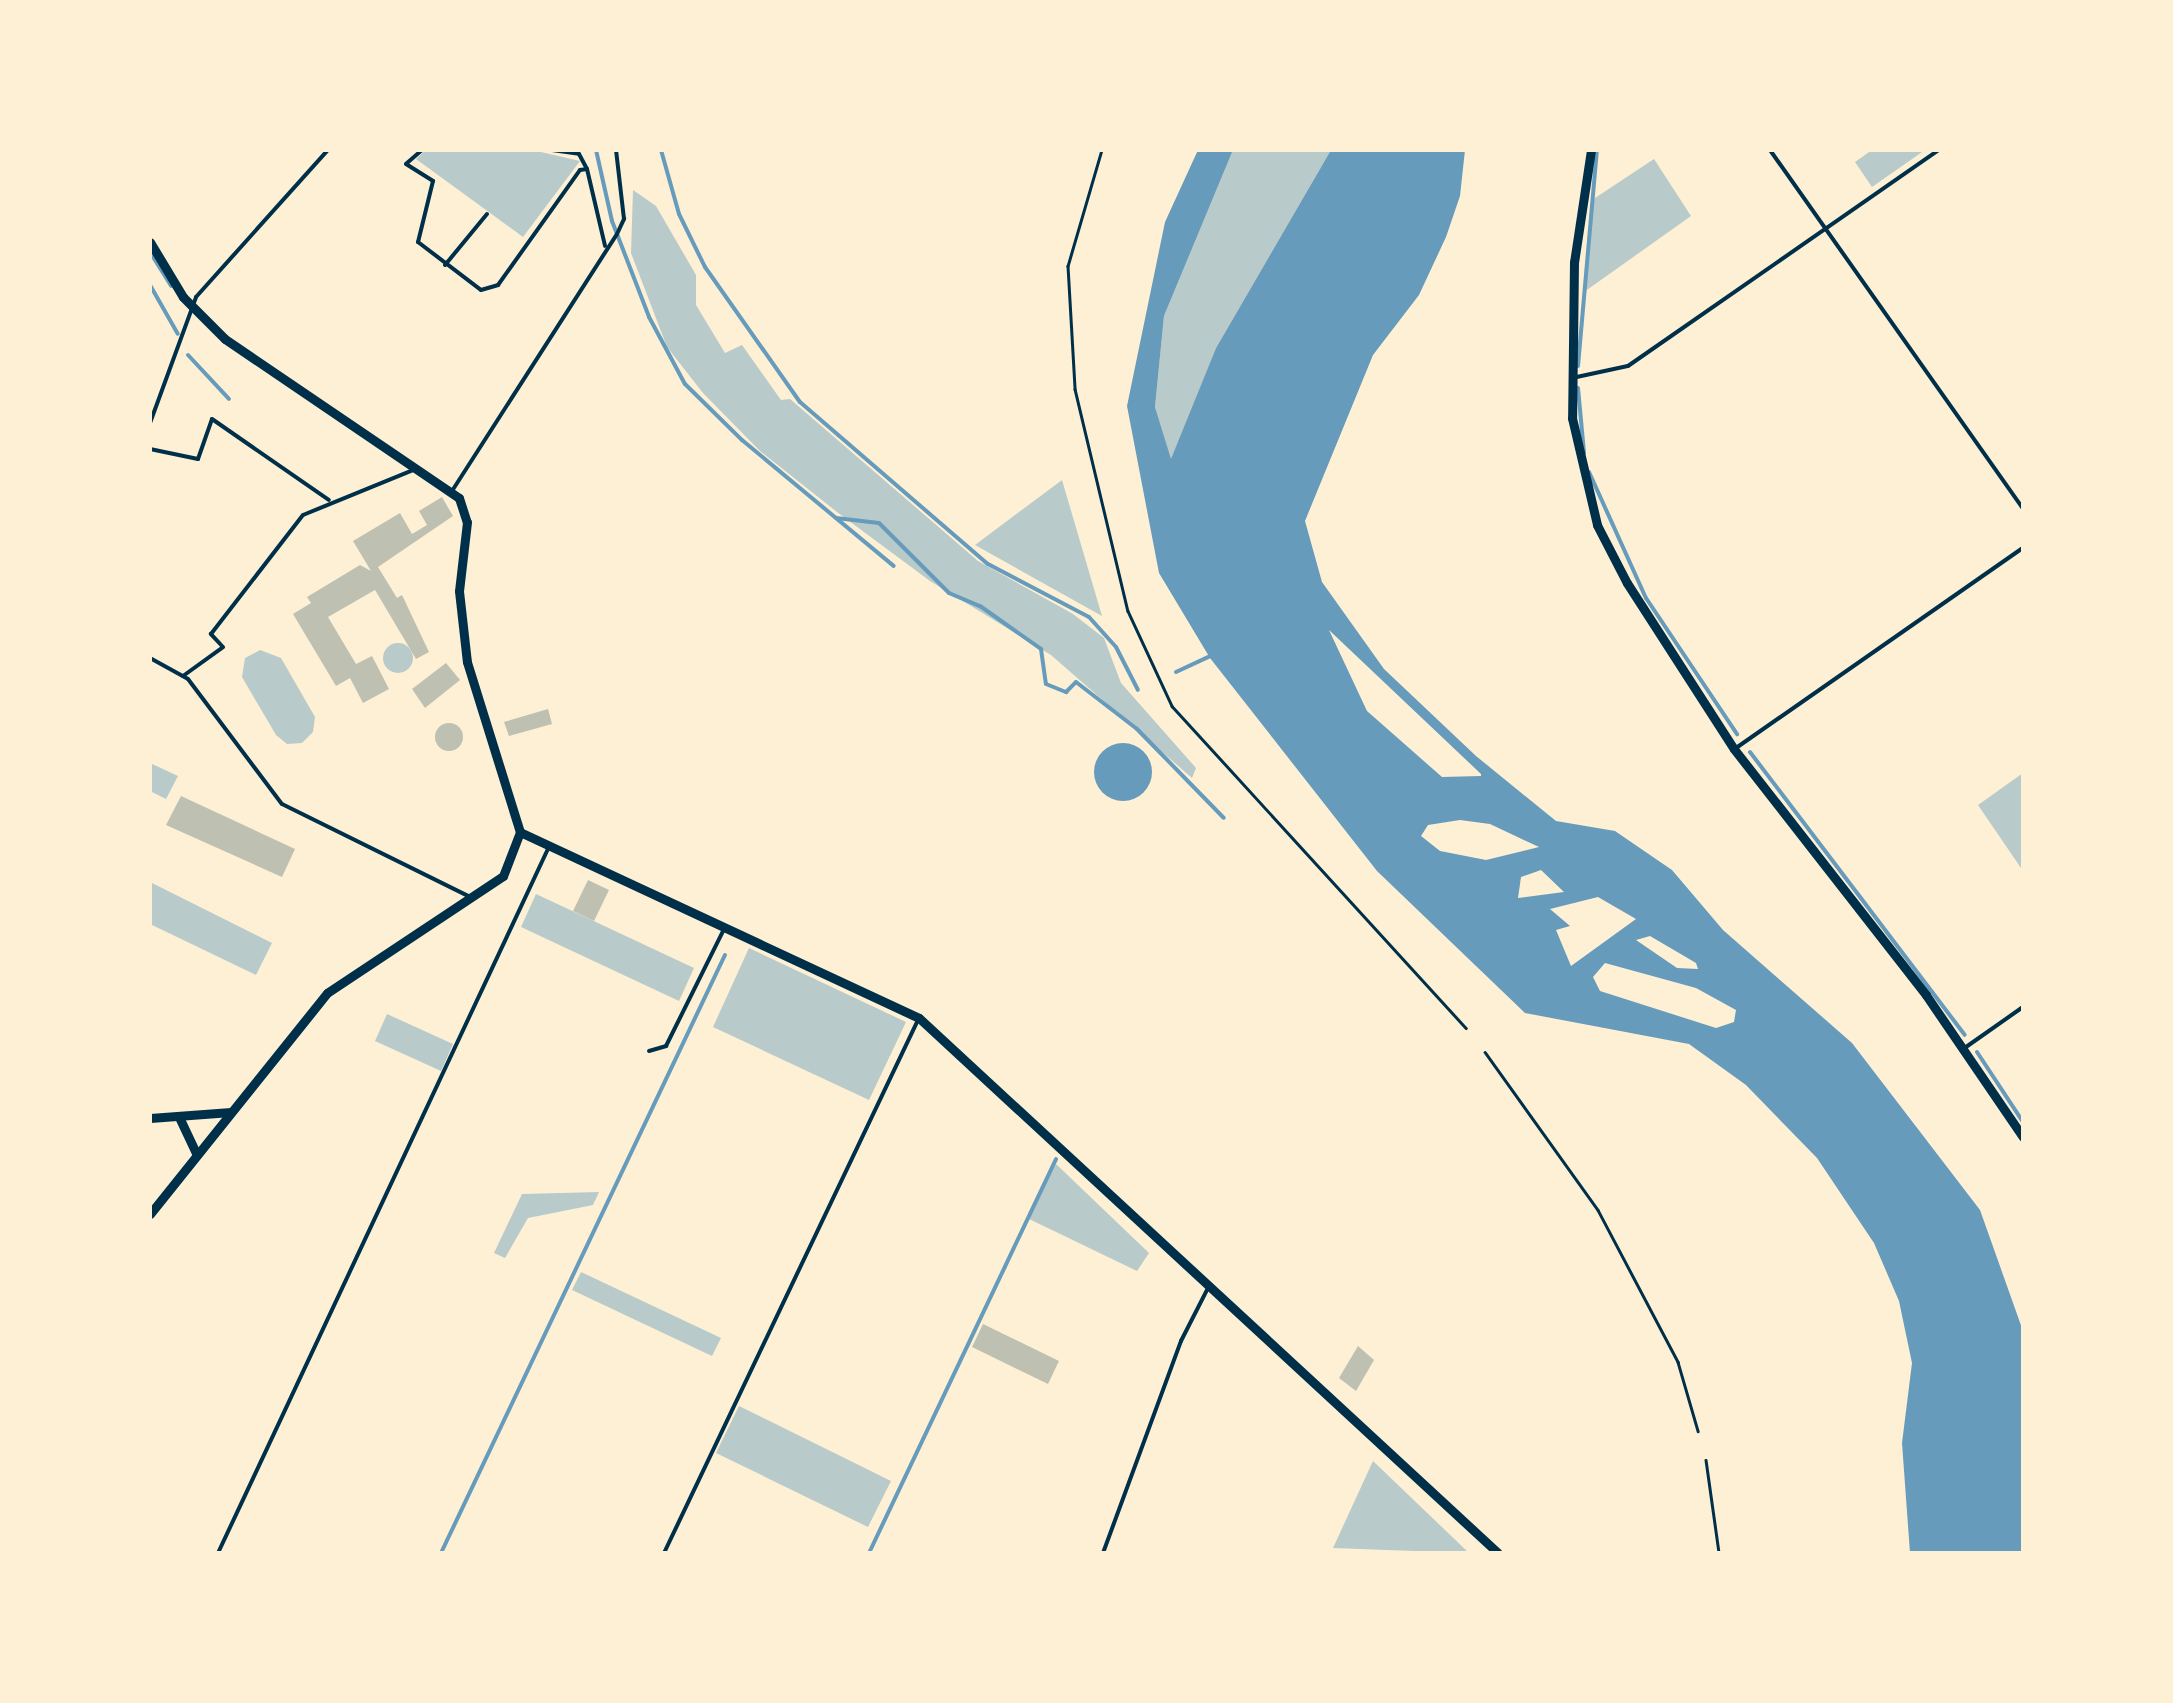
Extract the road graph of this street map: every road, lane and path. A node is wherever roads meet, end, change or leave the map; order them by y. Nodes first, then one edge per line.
1 (328, 150) edge
2 (422, 150) edge
3 (552, 150) edge
4 (616, 150) edge
5 (1102, 150) edge
6 (1592, 150) edge
7 (1770, 150) edge
8 (1939, 150) edge
9 (588, 169) junction
10 (486, 214) dead end
11 (1826, 230) junction
12 (150, 242) edge
13 (605, 246) junction
14 (445, 265) junction
15 (191, 306) junction
16 (1572, 378) junction
17 (150, 423) edge
18 (150, 449) edge
19 (418, 468) junction
20 (459, 498) junction
21 (329, 500) junction
22 (2023, 508) edge
23 (2023, 548) edge
24 (150, 658) edge
25 (182, 676) junction
26 (1734, 749) junction
27 (520, 832) junction
28 (550, 844) junction
29 (472, 898) junction
30 (725, 927) junction
31 (2023, 1007) edge
32 (918, 1018) junction
33 (1466, 1028) dead end
34 (1965, 1048) junction
35 (649, 1051) dead end
36 (1485, 1052) dead end
37 (231, 1112) junction
38 (179, 1117) junction
39 (150, 1118) edge
40 (2023, 1137) edge
41 (197, 1155) junction
42 (150, 1214) edge
43 (1208, 1288) junction
44 (1698, 1432) dead end
45 (1706, 1460) dead end
46 (218, 1553) edge
47 (664, 1553) edge
48 (1103, 1553) edge
49 (1498, 1553) edge
50 (1719, 1553) edge

1 - 15 lane
2 - 14 lane
3 - 9 lane
4 - 13 lane
5 - 33 path
6 - 16 street
7 - 11 lane
8 - 11 lane
9 - 13 lane
9 - 14 lane
10 - 14 lane
11 - 16 lane
11 - 22 lane
12 - 15 street
13 - 20 lane
15 - 17 lane
15 - 19 street
16 - 26 street
18 - 21 lane
19 - 20 street
19 - 21 lane
20 - 27 street
21 - 25 lane
23 - 26 lane
24 - 25 lane
25 - 29 lane
26 - 34 street
27 - 28 street
27 - 29 street
28 - 30 street
28 - 46 lane
29 - 37 street
30 - 32 street
30 - 35 lane
31 - 34 lane
32 - 43 street
32 - 47 lane
34 - 40 street
36 - 44 path
37 - 38 street
37 - 41 street
38 - 39 street
38 - 41 street
41 - 42 street
43 - 48 lane
43 - 49 street
45 - 50 path

